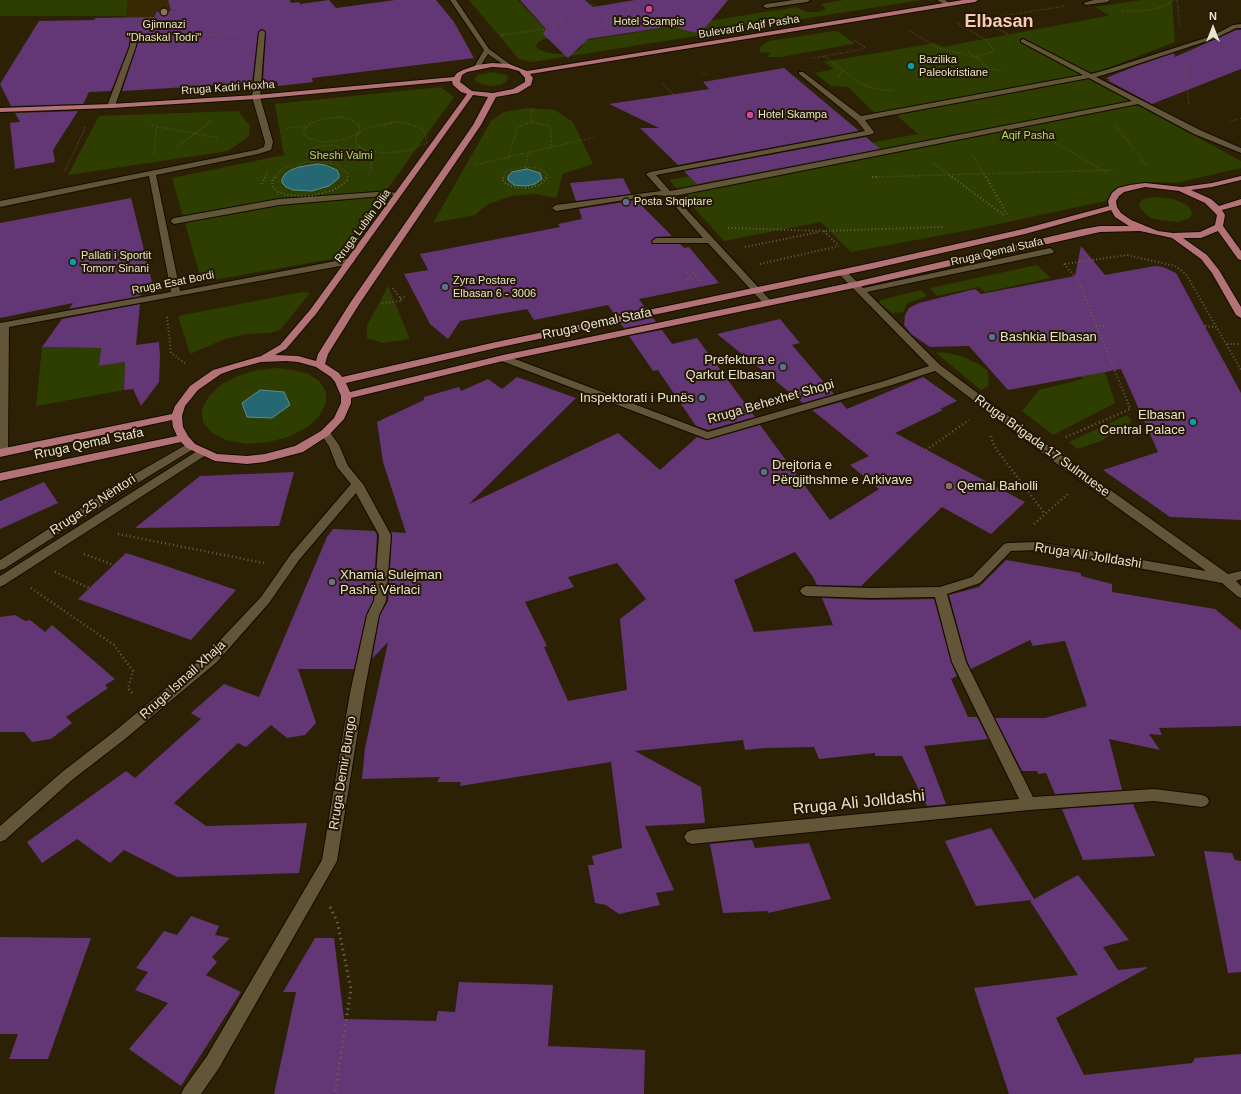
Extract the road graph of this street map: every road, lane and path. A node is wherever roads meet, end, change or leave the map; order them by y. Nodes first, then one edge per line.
1 (453, 0) edge
2 (540, 0) edge
3 (589, 0) edge
4 (807, 0) edge
5 (940, 0) edge
6 (975, 0) edge
7 (1107, 0) edge
8 (1175, 0) edge
9 (1086, 3) dead end
10 (948, 4) junction
11 (766, 6) dead end
12 (1122, 11) dead end
13 (630, 13) dead end
14 (606, 16) junction
15 (978, 20) dead end
16 (563, 23) junction
17 (956, 23) dead end
18 (1241, 26) edge
19 (552, 28) dead end
20 (546, 29) dead end
21 (572, 30) junction
22 (909, 31) dead end
23 (262, 32) joint
24 (1010, 34) dead end
25 (496, 36) dead end
26 (569, 36) dead end
27 (134, 39) joint
28 (854, 39) dead end
29 (1023, 41) dead end
30 (487, 50) junction
31 (968, 51) dead end
32 (824, 56) junction
33 (974, 56) junction
34 (809, 58) dead end
35 (509, 66) junction
36 (477, 67) junction
37 (702, 72) dead end
38 (526, 73) junction
39 (801, 73) dead end
40 (707, 76) dead end
41 (990, 76) dead end
42 (1089, 76) junction
43 (456, 79) junction
44 (662, 83) dead end
45 (900, 92) dead end
46 (471, 93) junction
47 (673, 94) dead end
48 (493, 95) junction
49 (256, 97) junction
50 (1139, 102) junction
51 (111, 106) junction
52 (532, 106) dead end
53 (1103, 108) junction
54 (0, 110) edge
55 (214, 119) dead end
56 (860, 119) junction
57 (88, 120) dead end
58 (158, 121) dead end
59 (712, 121) dead end
60 (532, 122) junction
61 (1025, 124) junction
62 (149, 125) dead end
63 (157, 126) junction
64 (306, 126) junction
65 (283, 129) dead end
66 (359, 133) junction
67 (196, 134) junction
68 (963, 136) junction
69 (595, 137) dead end
70 (219, 138) dead end
71 (731, 141) dead end
72 (328, 142) junction
73 (328, 145) junction
74 (911, 146) junction
75 (360, 147) junction
76 (552, 147) junction
77 (344, 150) junction
78 (171, 151) dead end
79 (1241, 152) edge
80 (528, 153) junction
81 (154, 156) dead end
82 (508, 158) junction
83 (317, 161) dead end
84 (325, 162) dead end
85 (470, 167) dead end
86 (526, 167) junction
87 (1141, 169) dead end
88 (1102, 170) junction
89 (1118, 170) dead end
90 (64, 171) dead end
91 (152, 173) junction
92 (984, 174) junction
93 (949, 175) junction
94 (865, 177) dead end
95 (1115, 178) dead end
96 (1241, 178) edge
97 (1181, 189) junction
98 (391, 193) dead end
99 (670, 194) junction
100 (1241, 202) edge
101 (0, 204) edge
102 (1113, 207) junction
103 (556, 208) dead end
104 (1217, 209) junction
105 (174, 221) dead end
106 (1219, 226) junction
107 (700, 227) junction
108 (947, 227) dead end
109 (1141, 228) junction
110 (824, 231) junction
111 (1173, 236) junction
112 (711, 240) junction
113 (656, 241) dead end
114 (741, 248) dead end
115 (1050, 251) joint
116 (1241, 257) edge
117 (350, 261) junction
118 (757, 264) dead end
119 (1064, 264) junction
120 (694, 272) dead end
121 (687, 273) dead end
122 (842, 273) junction
123 (697, 277) junction
124 (691, 278) junction
125 (684, 280) dead end
126 (390, 283) dead end
127 (704, 286) dead end
128 (858, 288) junction
129 (757, 291) junction
130 (176, 294) junction
131 (406, 297) dead end
132 (400, 298) junction
133 (768, 302) junction
134 (378, 303) dead end
135 (172, 314) dead end
136 (1241, 315) edge
137 (2, 325) edge
138 (1096, 326) junction
139 (1104, 326) dead end
140 (1205, 326) dead end
141 (1216, 327) junction
142 (1226, 344) junction
143 (1241, 344) edge
144 (503, 358) junction
145 (261, 359) junction
146 (186, 364) dead end
147 (320, 365) junction
148 (936, 367) junction
149 (1241, 370) edge
150 (340, 381) junction
151 (346, 396) junction
152 (177, 416) junction
153 (970, 419) dead end
154 (989, 432) dead end
155 (325, 433) junction
156 (1060, 440) dead end
157 (192, 445) junction
158 (926, 450) dead end
159 (1, 452) edge
160 (0, 477) edge
161 (357, 484) junction
162 (1071, 491) dead end
163 (1045, 514) junction
164 (116, 533) dead end
165 (1008, 547) junction
166 (79, 552) dead end
167 (114, 564) dead end
168 (0, 566) edge
169 (288, 568) junction
170 (54, 572) dead end
171 (1241, 575) edge
172 (1226, 579) junction
173 (0, 582) edge
174 (26, 585) dead end
175 (89, 588) dead end
176 (806, 591) dead end
177 (940, 592) junction
178 (1241, 593) edge
179 (146, 713) junction
180 (1202, 801) dead end
181 (1029, 804) junction
182 (0, 835) edge
183 (692, 837) dead end
184 (317, 880) junction
185 (190, 1094) edge
186 (335, 1094) edge

1 - 30 street
2 - 16 path
3 - 14 path
4 - 11 street
5 - 10 street
6 - 10 main road, Bulevardi Aqif Pasha
7 - 9 street
8 - 12 path
10 - 38 main road, Bulevardi Aqif Pasha
13 - 14 path
14 - 21 path
15 - 24 path
16 - 19 path
16 - 21 path
17 - 33 path
18 - 42 street
20 - 25 path
21 - 26 path
22 - 33 path
23 - 27 path
23 - 49 street
27 - 51 street
28 - 32 path
29 - 42 street
30 - 35 street
30 - 36 street
31 - 33 path
32 - 34 path
32 - 45 path
33 - 41 path
35 - 36 main road
35 - 38 main road
36 - 43 main road
37 - 40 path
38 - 48 main road
39 - 56 street
42 - 50 street
42 - 56 street
43 - 46 main road
43 - 49 main road, Rruga Kadri Hoxha
44 - 47 path
46 - 48 main road
46 - 117 main road, Rruga Lublin Djlia
48 - 147 main road
49 - 51 main road, Rruga Kadri Hoxha
49 - 91 street
50 - 53 street
50 - 79 street
51 - 54 main road, Rruga Kadri Hoxha
52 - 60 path
53 - 61 street
53 - 87 path
55 - 67 path
56 - 99 street
57 - 90 path
58 - 63 path
59 - 71 path
60 - 76 path
60 - 82 path
61 - 68 street
61 - 88 path
62 - 63 path
63 - 67 path
63 - 81 path
64 - 65 path
64 - 66 path
64 - 72 path
66 - 72 path
66 - 75 path
66 - 75 path
67 - 70 path
67 - 78 path
68 - 74 street
68 - 92 path
69 - 76 path
72 - 73 path
73 - 77 path
73 - 83 path
74 - 93 path
74 - 99 street
75 - 77 path
76 - 80 path
77 - 84 path
80 - 82 path
80 - 86 path
82 - 85 path
86 - 86 path
88 - 89 path
88 - 92 path
88 - 95 path
91 - 101 street
91 - 130 street
92 - 93 path
92 - 93 path
93 - 94 path
96 - 97 main road
97 - 102 main road
97 - 104 main road
98 - 105 street
99 - 103 street
99 - 107 street
100 - 104 main road
102 - 109 main road
102 - 122 main road, Rruga Qemal Stafa
104 - 106 main road
106 - 111 main road
106 - 116 main road
107 - 110 path
107 - 112 street
108 - 110 path
109 - 111 main road
109 - 128 main road, Rruga Qemal Stafa
110 - 114 path
110 - 118 path
111 - 136 main road
112 - 113 street
112 - 129 street
115 - 119 path
115 - 128 street
117 - 130 street, Rruga Esat Bordi
117 - 145 main road, Rruga Lublin Djlia
119 - 138 path
119 - 141 path
120 - 123 path
121 - 124 path
122 - 128 street
122 - 129 main road, Rruga Qemal Stafa
123 - 124 path
123 - 127 path
124 - 125 path
126 - 132 path
128 - 133 main road, Rruga Qemal Stafa
128 - 148 street, Rruga Brigada 17 Sulmuese
129 - 133 street
129 - 150 main road, Rruga Qemal Stafa
130 - 137 street, Rruga Esat Bordi
131 - 132 path
132 - 134 path
133 - 144 main road, Rruga Qemal Stafa
135 - 146 path
137 - 159 street
138 - 139 path
138 - 156 path
140 - 141 path
141 - 142 path
142 - 143 path
142 - 149 path
144 - 148 street, Rruga Behexhet Shopi
144 - 151 main road, Rruga Qemal Stafa
145 - 147 main road
145 - 152 main road
147 - 150 main road
148 - 172 street, Rruga Brigada 17 Sulmuese
150 - 151 main road
151 - 155 main road
152 - 157 main road
152 - 159 main road, Rruga Qemal Stafa
153 - 158 path
154 - 163 path
155 - 157 main road
155 - 161 street, Rruga Demir Bungo
157 - 160 main road, Rruga Qemal Stafa
157 - 168 street, Rruga 25 Nëntori
157 - 173 street, Rruga 25 Nëntori
161 - 169 street, Rruga Ismail Xhaja
161 - 184 street, Rruga Demir Bungo
162 - 163 path
163 - 165 path
164 - 169 path
165 - 172 street, Rruga Ali Jolldashi
165 - 177 street
166 - 167 path
169 - 179 street, Rruga Ismail Xhaja
170 - 175 path
171 - 172 street
172 - 178 street, Rruga Brigada 17 Sulmuese
174 - 179 path
176 - 177 street
177 - 181 street
179 - 182 street, Rruga Ismail Xhaja
180 - 181 street, Rruga Ali Jolldashi
181 - 183 street, Rruga Ali Jolldashi
184 - 185 street, Rruga Demir Bungo
184 - 186 path

